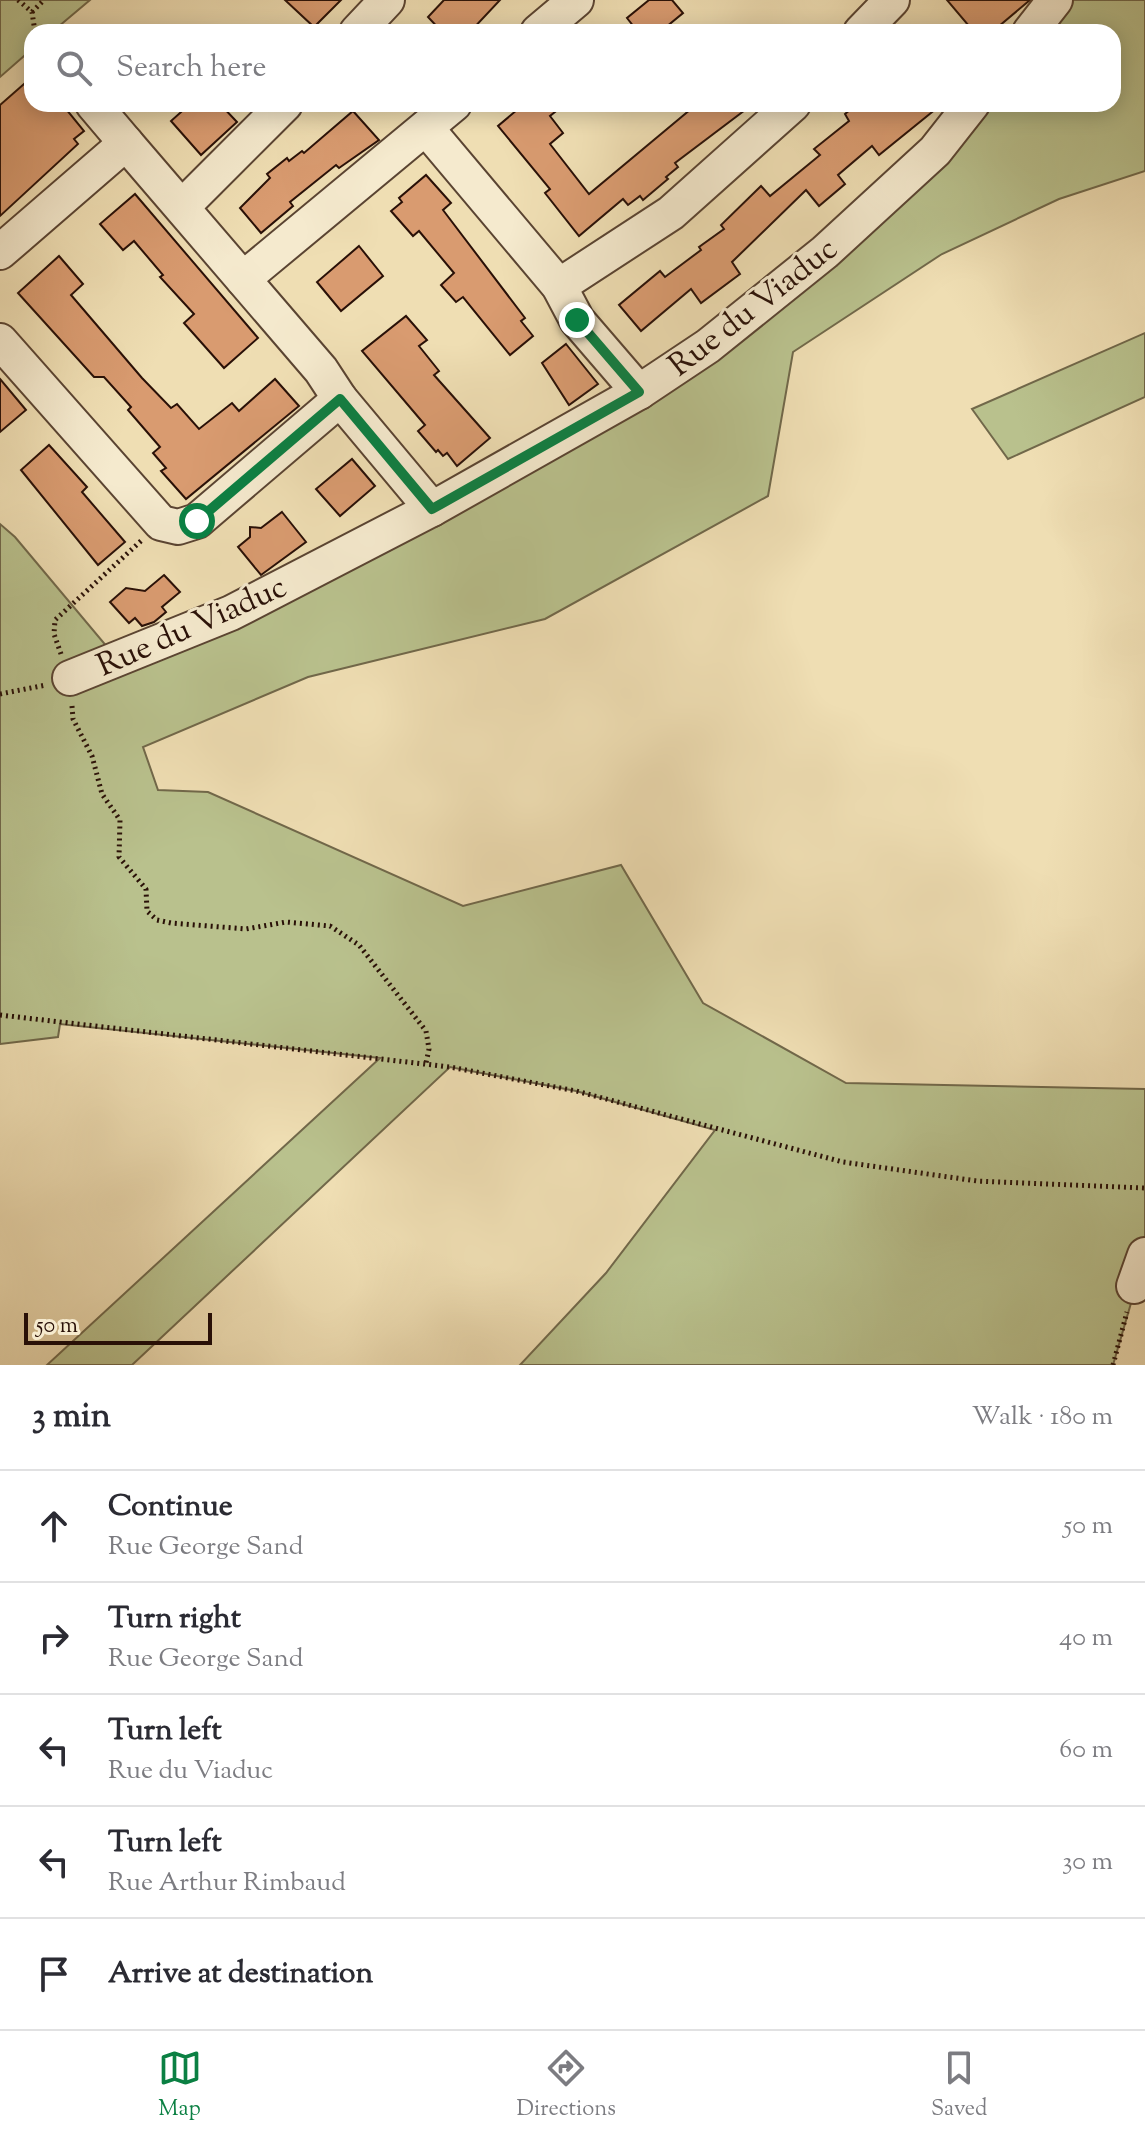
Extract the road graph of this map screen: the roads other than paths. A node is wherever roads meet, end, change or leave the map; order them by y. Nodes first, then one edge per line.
1 (387, 0) edge
2 (576, 0) edge
3 (892, 0) edge
4 (1055, 0) edge
5 (364, 24) edge
6 (548, 24) edge
7 (869, 24) edge
8 (1036, 24) edge
9 (100, 112) edge
10 (277, 112) edge
11 (445, 112) edge
12 (784, 112) edge
13 (966, 112) edge
14 (426, 128) junction
15 (126, 143) junction
16 (182, 207) junction
17 (0, 252) edge
18 (243, 279) junction
19 (559, 286) junction
20 (0, 341) edge
21 (639, 392) junction
22 (340, 399) junction
23 (432, 509) junction
24 (70, 678) road end

1 - 5 street
2 - 6 street
3 - 7 street
4 - 8 street
9 - 15 street
10 - 16 street
11 - 14 street
12 - 19 street
13 - 21 street, Rue du Viaduc
14 - 18 street
14 - 19 street
15 - 16 street
15 - 17 street
16 - 18 street
18 - 22 street
19 - 21 street
20 - 22 street
21 - 23 street, Rue du Viaduc
22 - 23 street
23 - 24 street, Rue du Viaduc

